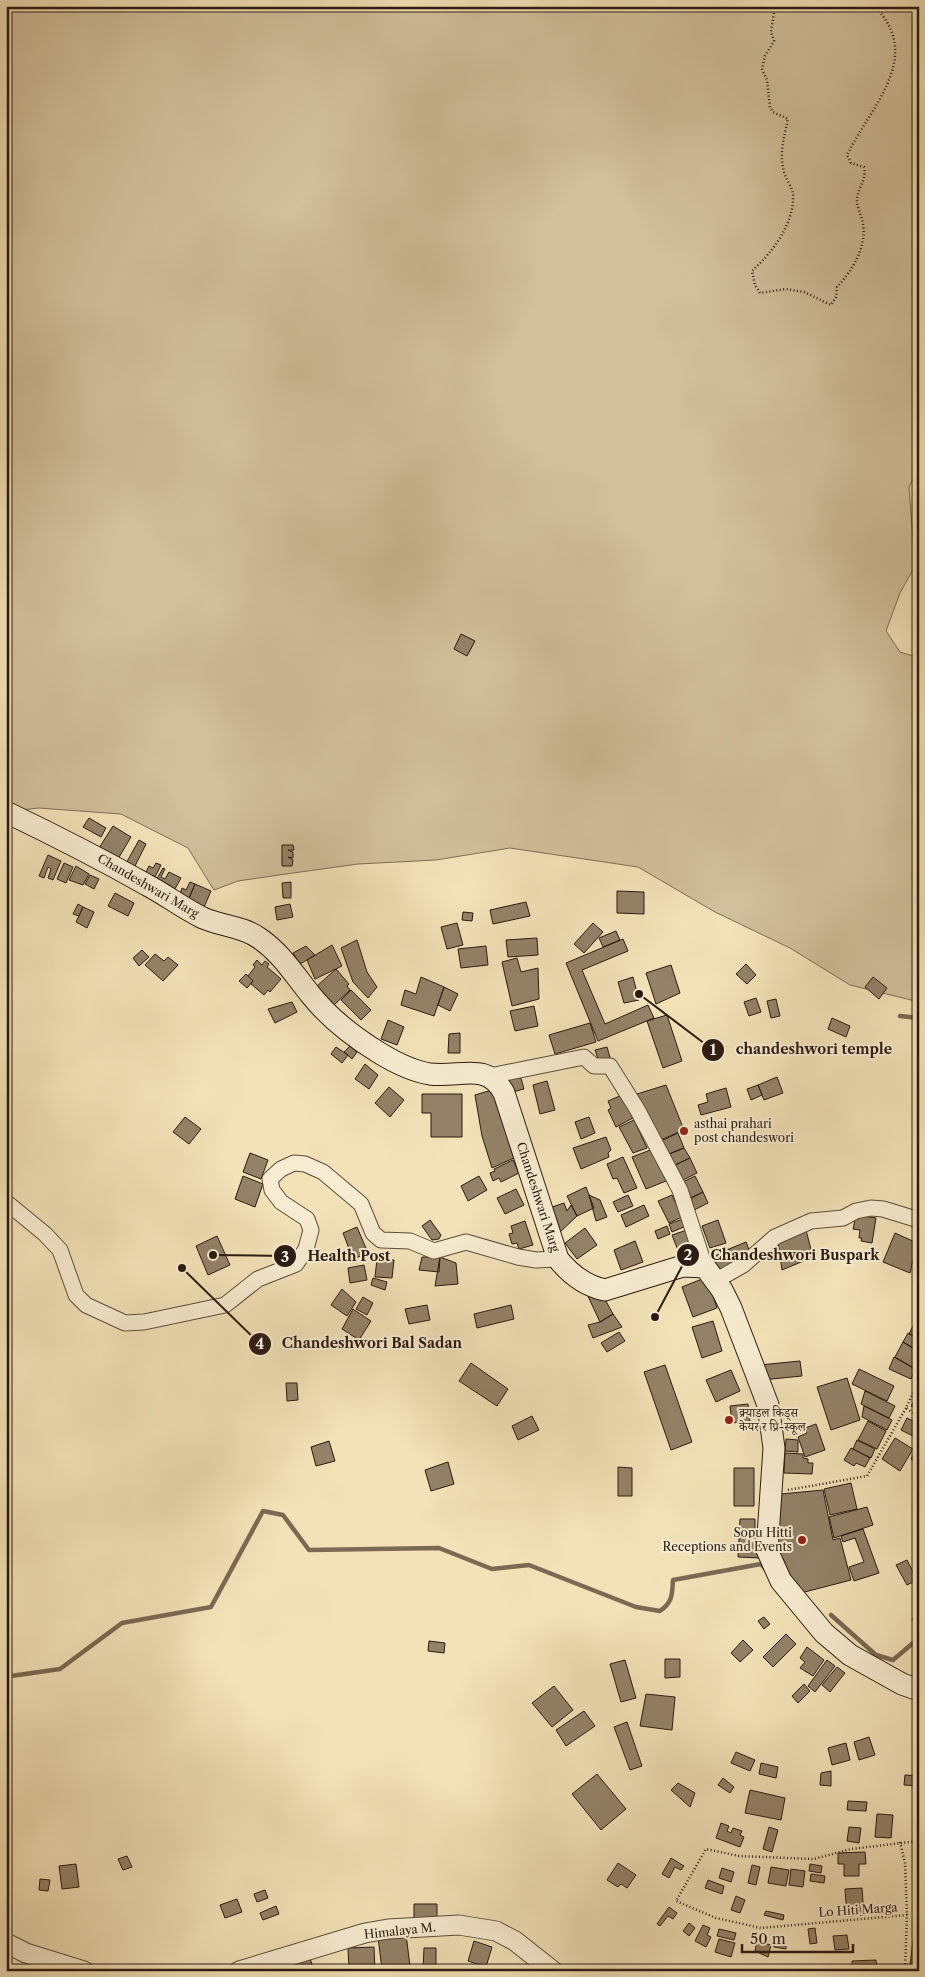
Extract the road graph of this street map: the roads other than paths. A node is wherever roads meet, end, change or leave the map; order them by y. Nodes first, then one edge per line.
1 (6, 812) edge
2 (490, 1076) junction
3 (6, 1202) edge
4 (919, 1220) edge
5 (558, 1259) junction
6 (710, 1274) junction
7 (919, 1690) edge
8 (6, 1943) edge
9 (548, 1969) edge
10 (84, 1971) edge
11 (240, 1971) edge

1 - 2 main road, Chandeshwari Marg
2 - 5 main road, Chandeshwari Marg
2 - 6 street
3 - 5 street
4 - 6 street
5 - 6 main road, Chandeshwari Marg
6 - 7 main road
8 - 10 street
9 - 11 street, Himalaya M.

